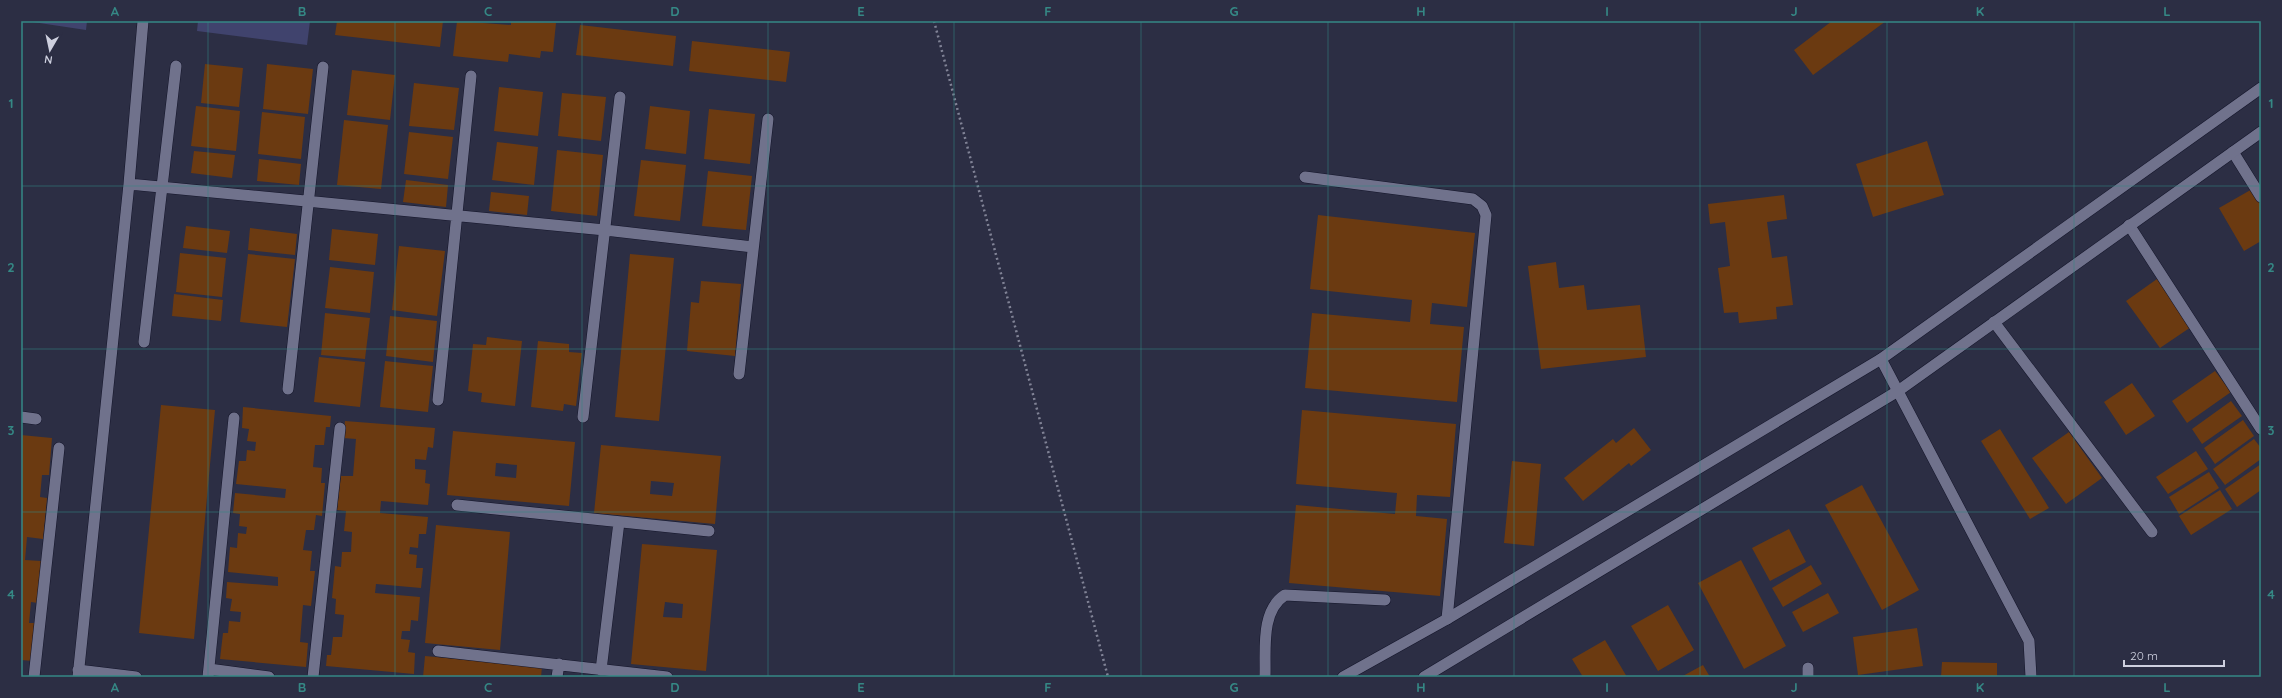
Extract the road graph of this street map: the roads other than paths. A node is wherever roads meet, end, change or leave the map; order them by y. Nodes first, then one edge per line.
1 (143, 21) edge
2 (176, 66) dead end
3 (323, 68) dead end
4 (471, 76) dead end
5 (2261, 88) edge
6 (620, 97) dead end
7 (768, 119) dead end
8 (2261, 132) edge
9 (2234, 152) junction
10 (1305, 177) dead end
11 (128, 184) junction
12 (162, 187) junction
13 (2261, 197) edge
14 (308, 202) junction
15 (457, 214) junction
16 (2129, 225) junction
17 (605, 230) junction
18 (753, 247) junction
19 (1994, 322) junction
20 (144, 342) dead end
21 (1881, 359) junction
22 (739, 374) dead end
23 (288, 389) dead end
24 (1898, 391) junction
25 (438, 400) dead end
26 (583, 417) dead end
27 (21, 418) edge
28 (234, 418) dead end
29 (36, 419) dead end
30 (340, 428) dead end
31 (2261, 429) edge
32 (59, 448) dead end
33 (456, 505) dead end
34 (619, 522) junction
35 (709, 531) dead end
36 (2152, 532) dead end
37 (1385, 600) dead end
38 (1447, 619) junction
39 (438, 651) dead end
40 (558, 664) junction
41 (601, 670) junction
42 (209, 673) edge
43 (78, 674) edge
44 (34, 677) edge
45 (136, 677) edge
46 (269, 677) edge
47 (313, 677) edge
48 (557, 677) edge
49 (666, 677) edge
50 (1265, 677) edge
51 (1343, 677) edge
52 (1424, 677) edge
53 (2031, 677) edge

1 - 11 street
2 - 12 street
3 - 14 street
4 - 15 street
5 - 21 street
6 - 17 street
7 - 18 street
8 - 9 street
9 - 13 street
9 - 16 street
10 - 38 street
11 - 12 street
11 - 43 street
12 - 14 street
12 - 20 street
14 - 15 street
14 - 23 street
15 - 17 street
15 - 25 street
16 - 19 street
16 - 31 street
17 - 18 street
17 - 26 street
18 - 22 street
19 - 24 street
19 - 36 street
21 - 24 street
21 - 38 street
24 - 52 street
24 - 53 street
27 - 29 street
28 - 42 street
30 - 47 street
32 - 44 street
33 - 34 street
34 - 35 street
34 - 41 street
37 - 50 street
38 - 51 street
39 - 40 street
40 - 41 street
40 - 48 street
41 - 49 street
42 - 46 street
43 - 45 street

